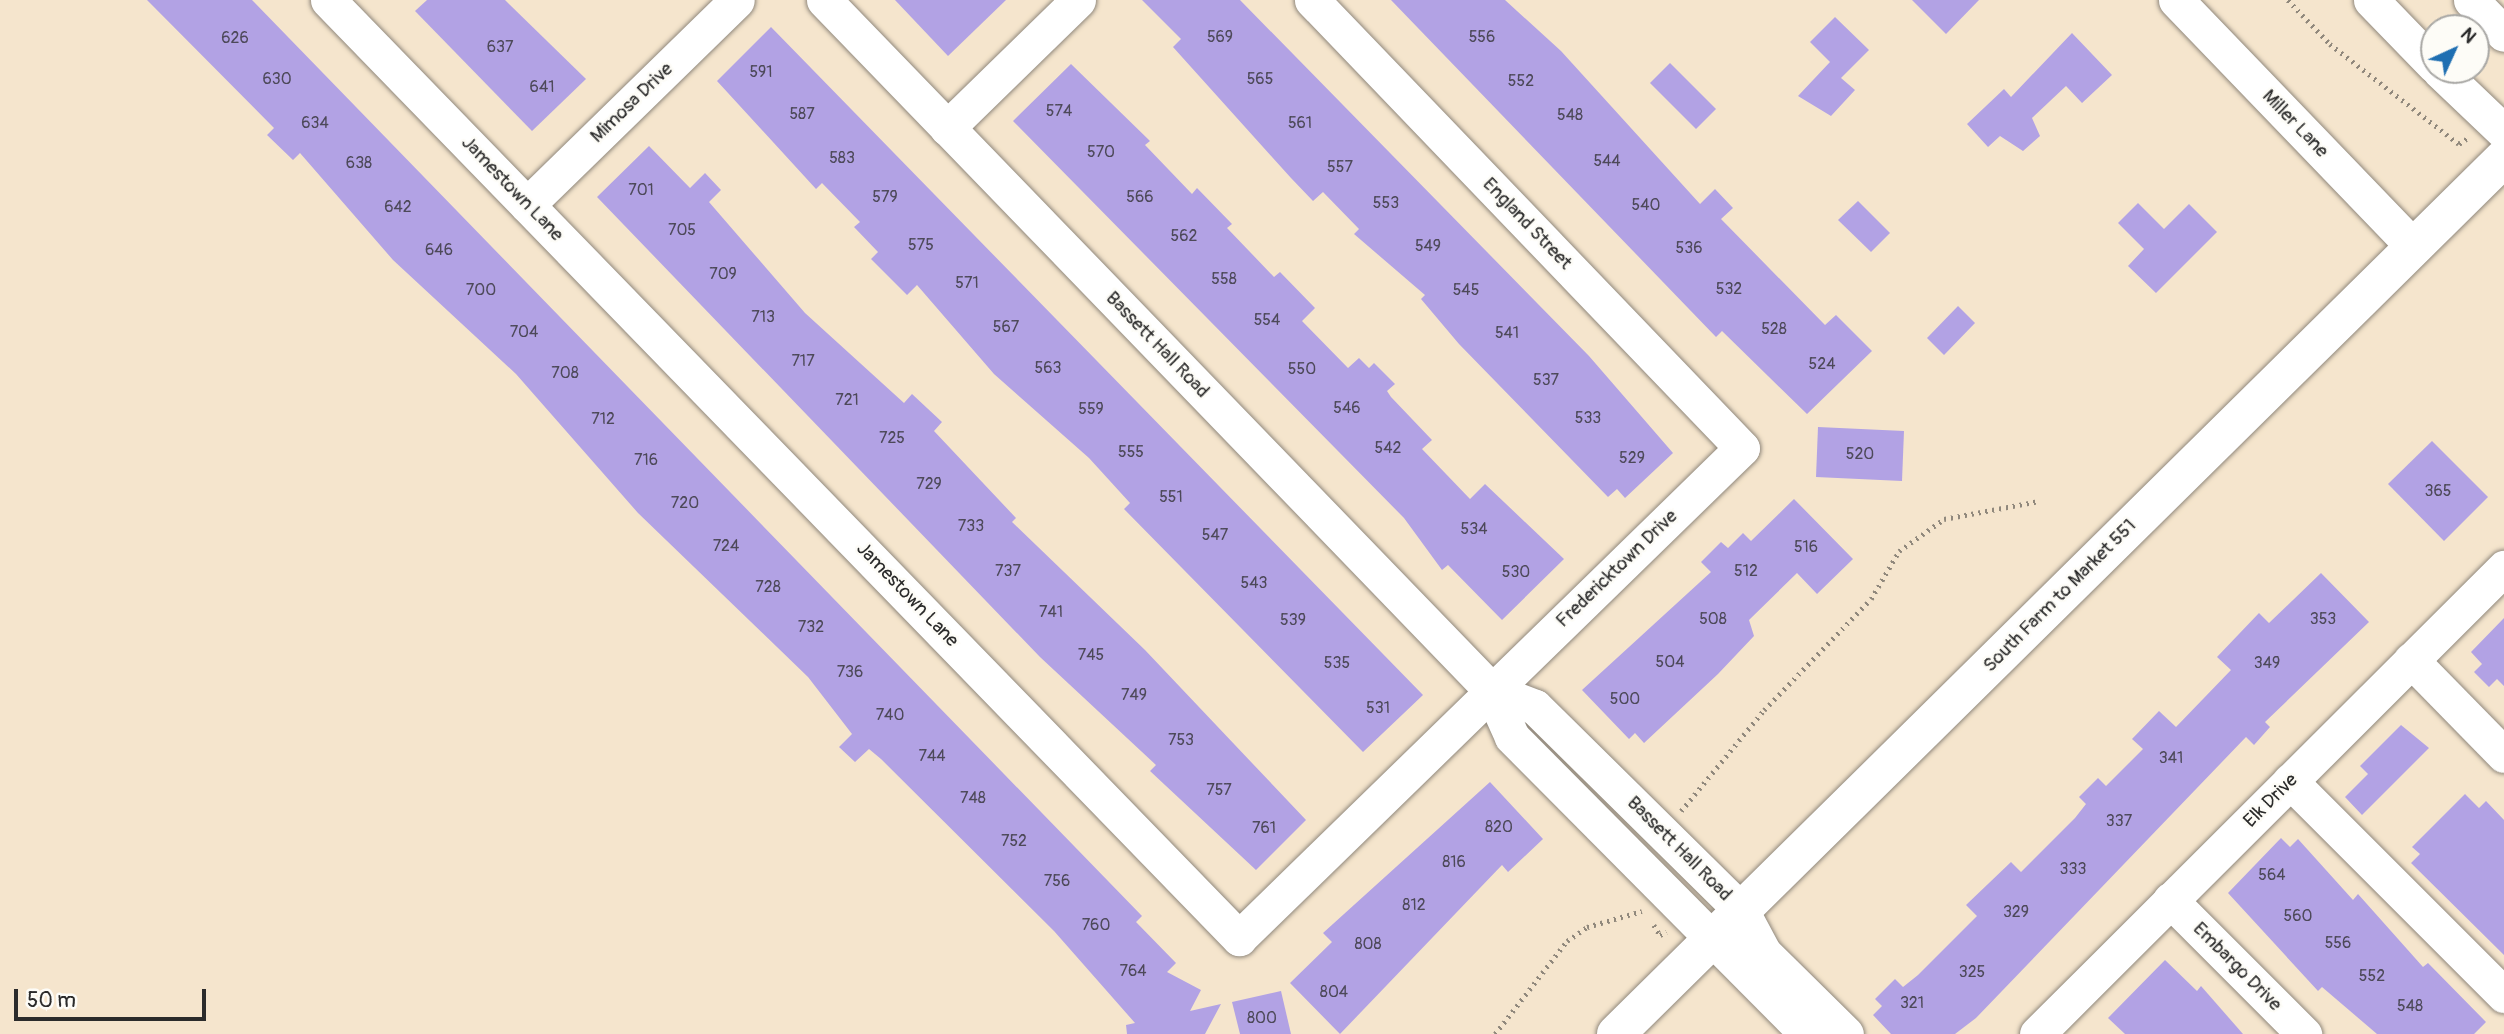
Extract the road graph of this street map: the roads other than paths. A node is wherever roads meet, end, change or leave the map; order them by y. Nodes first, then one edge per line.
1 (328, 0) edge
2 (737, 0) edge
3 (824, 0) edge
4 (1078, 0) edge
5 (1312, 0) edge
6 (2176, 0) edge
7 (2371, 0) edge
8 (2471, 0) edge
9 (2504, 34) edge
10 (2420, 51) edge
11 (2454, 84) edge
12 (947, 128) junction
13 (2504, 132) edge
14 (2504, 158) edge
15 (527, 205) junction
16 (2414, 247) junction
17 (1742, 448) joint
18 (2504, 568) edge
19 (2412, 660) junction
20 (1491, 690) junction
21 (2504, 755) edge
22 (2290, 781) junction
23 (2170, 900) junction
24 (1741, 911) junction
25 (1699, 929) junction
26 (2504, 995) edge
27 (2051, 1029) edge
28 (1616, 1034) edge
29 (1807, 1034) edge
30 (1846, 1034) edge
31 (2304, 1034) edge

1 - 15 street, Jamestown Lane
2 - 15 street, Mimosa Drive
3 - 12 street, Bassett Hall Road
4 - 12 street
5 - 17 street, England Street
6 - 16 street, Miller Lane
7 - 10 street
8 - 9 street
11 - 13 street
12 - 20 street, Bassett Hall Road
14 - 16 main road, South Farm to Market 551
15 - 20 street, Jamestown Lane
16 - 24 main road, South Farm to Market 551
17 - 20 street, Fredericktown Drive
18 - 19 street, Elk Drive
19 - 21 street
19 - 22 street, Elk Drive
20 - 24 street, Bassett Hall Road
20 - 25 street, Bassett Hall Road
22 - 23 street, Elk Drive
22 - 26 street
23 - 27 street, Elk Drive
23 - 31 street, Embargo Drive
24 - 25 main road, South Farm to Market 551
24 - 30 street, Bassett Hall Road
25 - 28 main road, South Farm to Market 551
25 - 29 street, Bassett Hall Road

